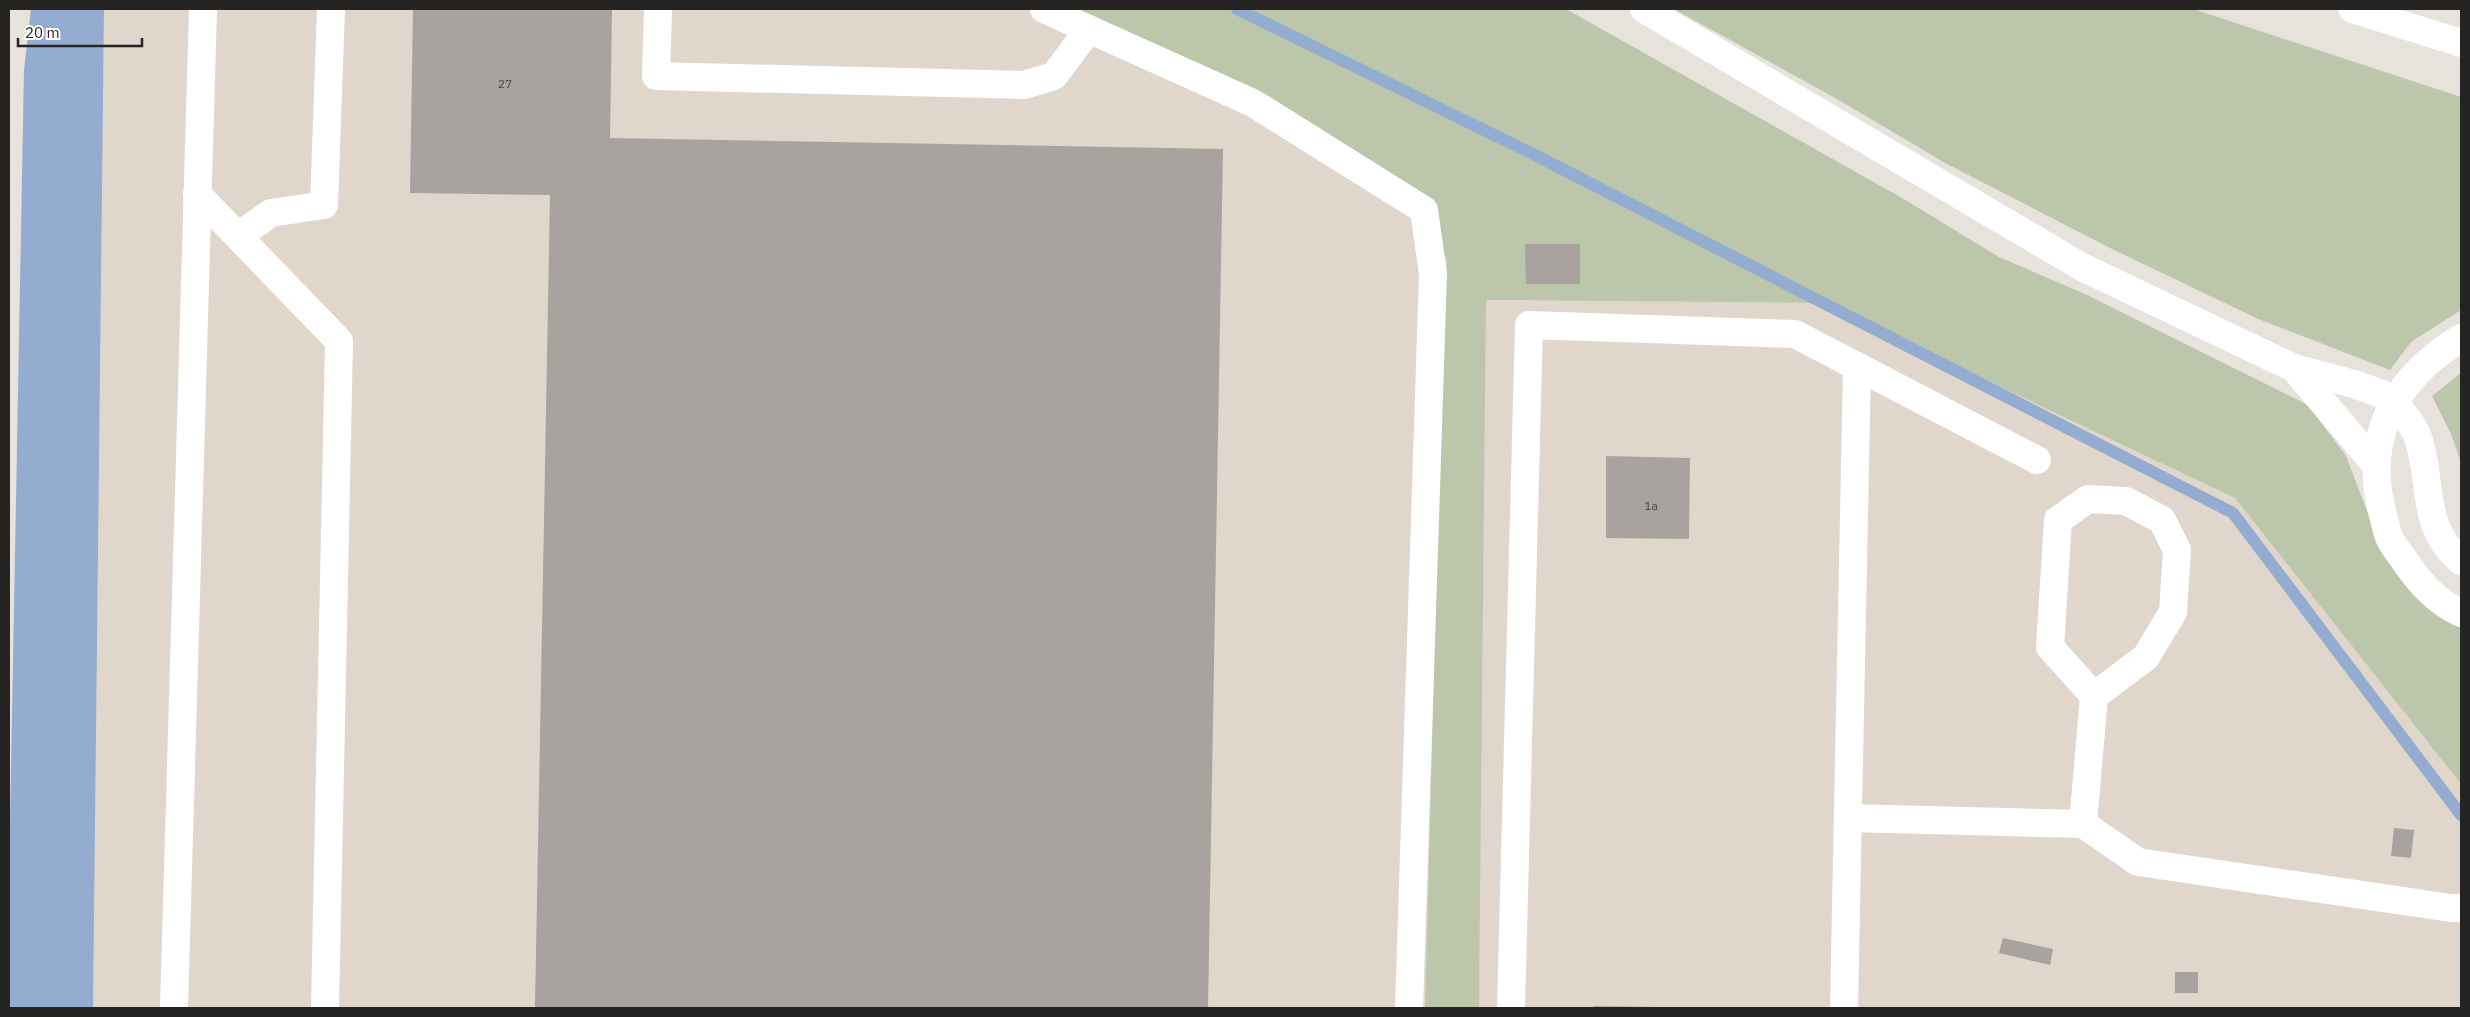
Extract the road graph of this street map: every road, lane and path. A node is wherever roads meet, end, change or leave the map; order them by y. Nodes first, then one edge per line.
1 (202, 9) edge
2 (331, 9) edge
3 (658, 9) edge
4 (1044, 9) edge
5 (1644, 9) edge
6 (2352, 9) edge
7 (1089, 29) junction
8 (2461, 43) edge
9 (197, 194) junction
10 (238, 236) junction
11 (2461, 338) edge
12 (1857, 366) junction
13 (2294, 368) junction
14 (2394, 403) junction
15 (2038, 460) dead end
16 (2375, 464) junction
17 (2461, 561) edge
18 (2461, 613) edge
19 (2094, 696) junction
20 (1848, 818) junction
21 (2083, 824) junction
22 (2461, 908) edge
23 (174, 1008) edge
24 (325, 1008) edge
25 (1409, 1008) edge
26 (1511, 1008) edge
27 (1844, 1008) edge

1 - 9 main road
2 - 10 main road
3 - 7 main road
4 - 7 main road
5 - 13 main road
6 - 8 main road
7 - 25 main road
9 - 10 main road
9 - 23 main road
10 - 24 main road
11 - 14 main road
12 - 15 main road
12 - 20 main road
12 - 26 main road
13 - 14 main road
13 - 16 main road
14 - 16 main road
14 - 17 main road
16 - 18 main road
19 - 19 main road
19 - 21 main road
20 - 21 main road
20 - 27 main road
21 - 22 main road

